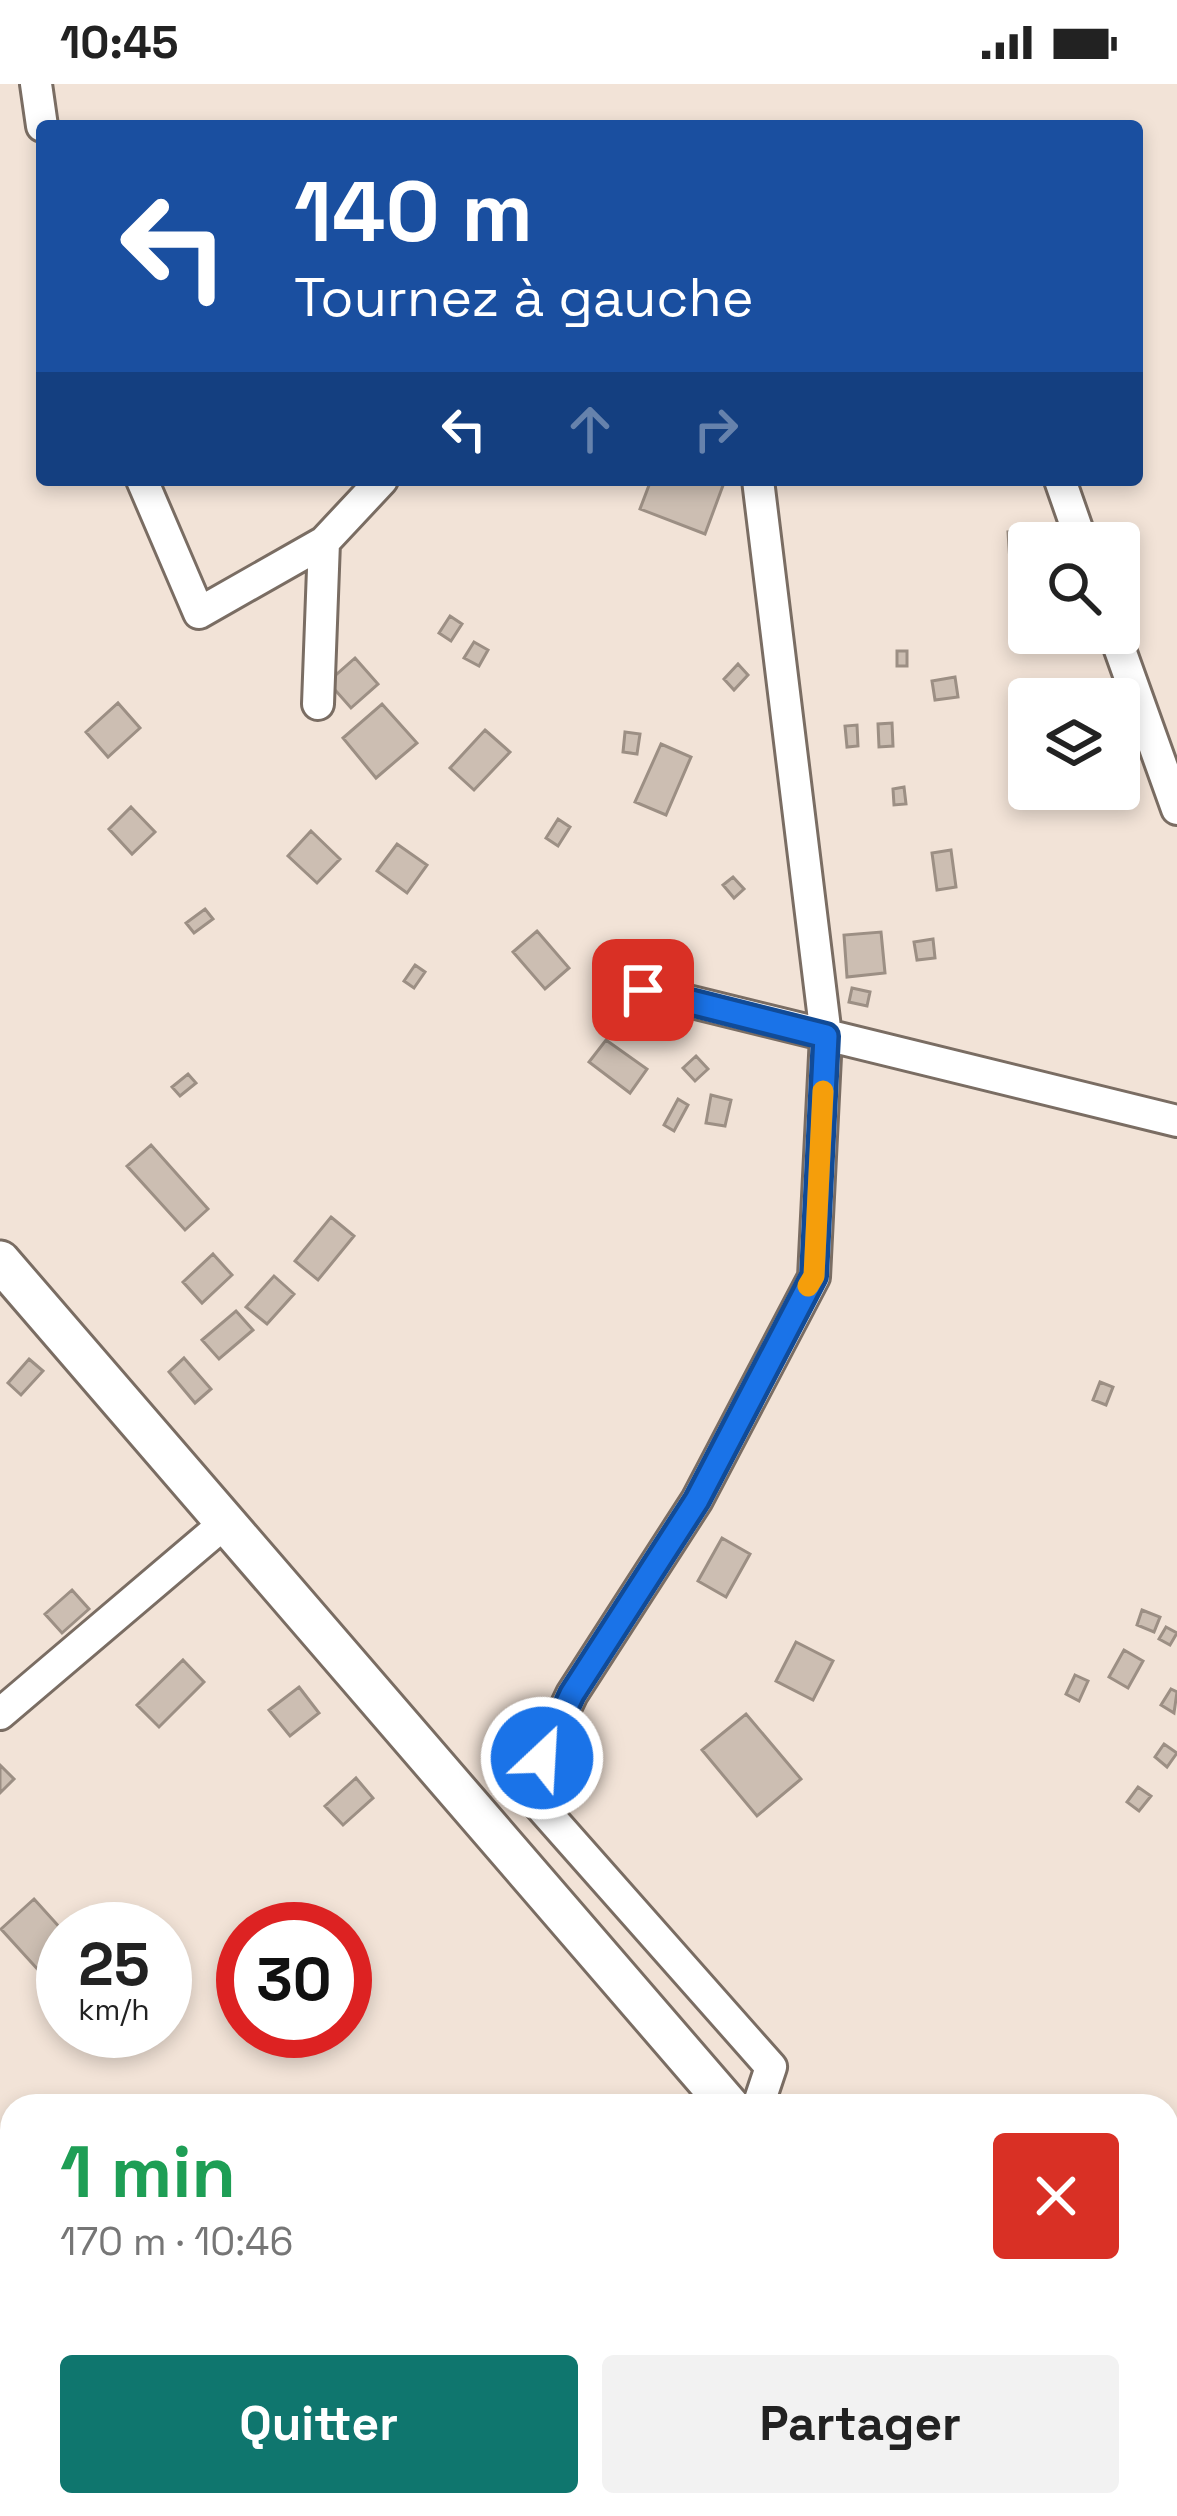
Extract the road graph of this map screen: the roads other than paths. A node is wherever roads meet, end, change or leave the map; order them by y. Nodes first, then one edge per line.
1 (36, 84) edge
2 (41, 120) edge
3 (145, 486) edge
4 (376, 486) edge
5 (759, 486) edge
6 (1062, 486) edge
7 (1075, 522) edge
8 (324, 542) junction
9 (1122, 654) edge
10 (318, 704) dead end
11 (1177, 808) edge
12 (643, 990) dead end
13 (826, 1036) junction
14 (1177, 1121) edge
15 (0, 1261) edge
16 (226, 1522) junction
17 (0, 1714) edge
18 (719, 2094) edge
19 (762, 2094) edge

1 - 2 street
3 - 8 street
4 - 8 street
5 - 13 street
6 - 7 street
8 - 10 street
9 - 11 street
12 - 13 street
13 - 14 street
13 - 19 street
15 - 16 street
16 - 17 street
16 - 18 street

